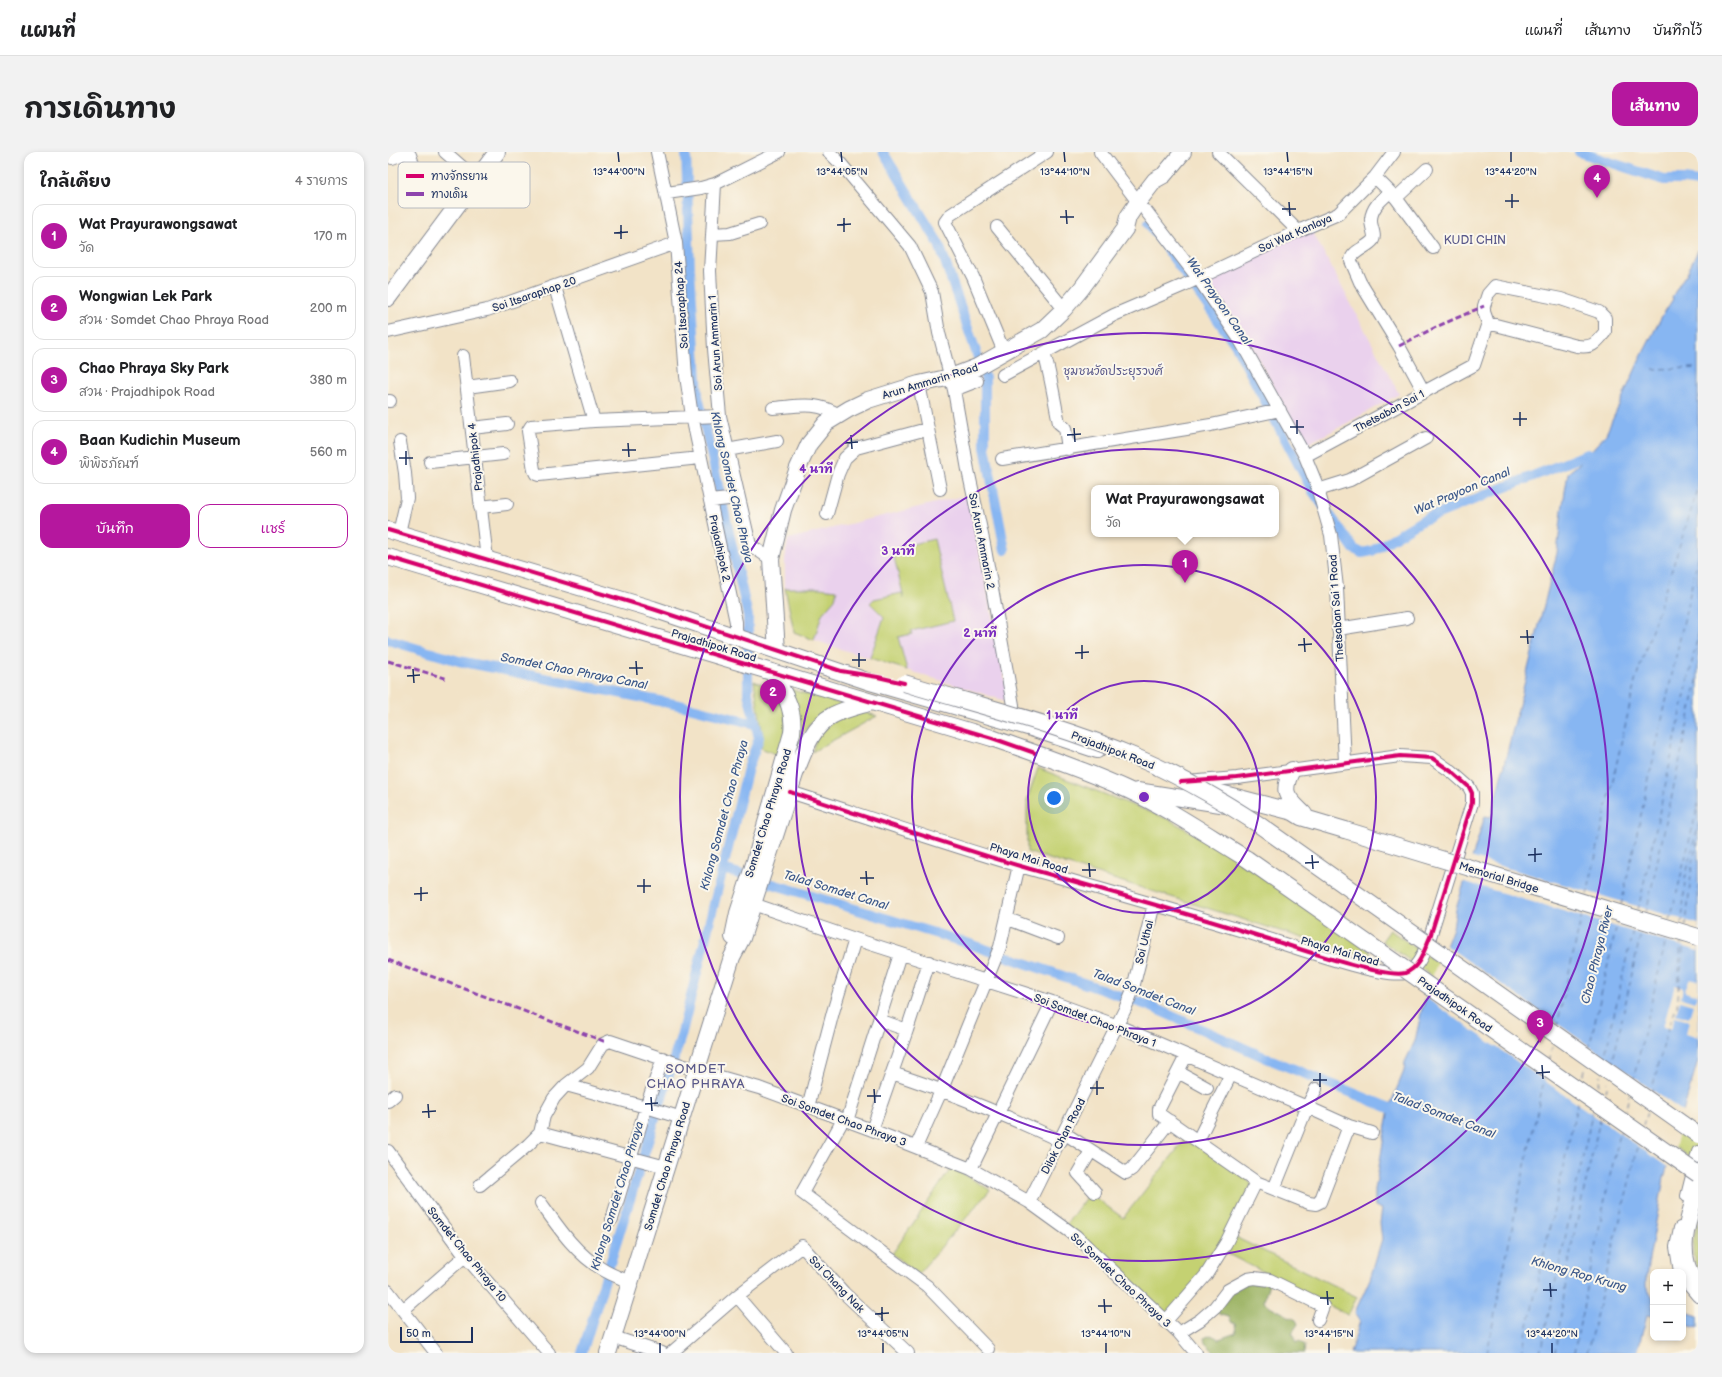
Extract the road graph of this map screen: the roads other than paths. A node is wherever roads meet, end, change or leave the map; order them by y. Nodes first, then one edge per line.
1 (445, 152) edge
2 (484, 152) edge
3 (497, 152) edge
4 (657, 152) edge
5 (779, 152) edge
6 (829, 152) edge
7 (1047, 152) edge
8 (1100, 152) edge
9 (1183, 152) edge
10 (1218, 152) edge
11 (1387, 154) edge
12 (392, 158) dead end
13 (413, 162) edge
14 (456, 162) edge
15 (477, 162) edge
16 (490, 162) edge
17 (1427, 169) dead end
18 (1375, 177) junction
19 (715, 184) junction
20 (672, 192) junction
21 (1393, 195) junction
22 (444, 208) edge
23 (455, 208) edge
24 (1140, 209) junction
25 (759, 224) dead end
26 (996, 227) dead end
27 (1298, 231) junction
28 (712, 234) junction
29 (676, 243) junction
30 (1433, 248) dead end
31 (1198, 278) junction
32 (388, 282) edge
33 (555, 287) junction
34 (388, 298) edge
35 (1064, 309) junction
36 (1488, 323) junction
37 (388, 332) edge
38 (1004, 352) junction
39 (1044, 353) junction
40 (463, 356) dead end
41 (1003, 375) dead end
42 (510, 381) dead end
43 (952, 383) junction
44 (919, 384) junction
45 (467, 387) junction
46 (1424, 392) junction
47 (773, 408) dead end
48 (1280, 410) junction
49 (717, 415) junction
50 (839, 415) junction
51 (695, 416) junction
52 (594, 421) junction
53 (507, 424) dead end
54 (472, 428) junction
55 (927, 429) junction
56 (1426, 438) dead end
57 (400, 442) dead end
58 (777, 442) dead end
59 (1068, 449) junction
60 (727, 450) junction
61 (502, 454) dead end
62 (1305, 456) junction
63 (475, 457) junction
64 (700, 458) junction
65 (1002, 459) dead end
66 (430, 462) dead end
67 (940, 488) dead end
68 (1318, 491) junction
69 (734, 499) junction
70 (713, 501) junction
71 (506, 504) dead end
72 (480, 507) junction
73 (827, 514) dead end
74 (393, 532) edge
75 (388, 557) edge
76 (487, 559) junction
77 (771, 559) junction
78 (1407, 618) dead end
79 (1338, 629) junction
80 (739, 639) junction
81 (777, 651) junction
82 (766, 670) junction
83 (841, 672) junction
84 (872, 702) junction
85 (1013, 705) dead end
86 (1345, 763) junction
87 (1292, 770) junction
88 (1181, 782) junction
89 (1126, 789) junction
90 (783, 790) junction
91 (1305, 818) junction
92 (1019, 865) junction
93 (754, 883) junction
94 (753, 904) junction
95 (1154, 904) junction
96 (1008, 920) junction
97 (1698, 937) edge
98 (1058, 938) dead end
99 (855, 939) junction
100 (900, 954) junction
101 (732, 957) junction
102 (929, 962) junction
103 (987, 981) junction
104 (1052, 1002) junction
105 (879, 1020) junction
106 (1118, 1026) junction
107 (907, 1030) junction
108 (1186, 1056) junction
109 (665, 1058) junction
110 (696, 1070) junction
111 (1178, 1072) junction
112 (892, 1073) junction
113 (1231, 1074) junction
114 (566, 1086) junction
115 (1207, 1088) dead end
116 (1316, 1089) dead end
117 (942, 1090) junction
118 (808, 1107) junction
119 (1307, 1107) junction
120 (649, 1108) junction
121 (999, 1112) junction
122 (674, 1116) junction
123 (845, 1120) junction
124 (1170, 1121) junction
125 (1349, 1126) junction
126 (872, 1130) junction
127 (540, 1133) junction
128 (1372, 1133) dead end
129 (1698, 1136) edge
130 (1062, 1137) junction
131 (1198, 1140) junction
132 (916, 1147) junction
133 (388, 1151) edge
134 (1091, 1151) junction
135 (1698, 1152) edge
136 (634, 1158) junction
137 (660, 1165) junction
138 (971, 1170) junction
139 (1698, 1174) edge
140 (1256, 1182) junction
141 (480, 1185) dead end
142 (1698, 1185) edge
143 (1274, 1189) junction
144 (1095, 1192) dead end
145 (1029, 1202) junction
146 (541, 1204) dead end
147 (612, 1219) dead end
148 (466, 1256) junction
149 (1679, 1269) edge
150 (624, 1280) junction
151 (1686, 1282) edge
152 (1698, 1286) edge
153 (388, 1291) edge
154 (737, 1296) junction
155 (1698, 1296) edge
156 (403, 1310) junction
157 (1318, 1320) dead end
158 (1165, 1322) junction
159 (1179, 1333) junction
160 (614, 1337) junction
161 (988, 1349) dead end
162 (436, 1353) edge
163 (549, 1353) edge
164 (608, 1353) edge
165 (662, 1353) edge
166 (672, 1353) edge
167 (786, 1353) edge
168 (908, 1353) edge
169 (1196, 1353) edge

1 - 14 street
2 - 15 main road
3 - 16 main road
4 - 20 street, Soi Itsaraphap 24
5 - 19 street
6 - 43 street, Soi Arun Ammarin 2
7 - 38 street
8 - 24 street, Thetsaban Sai 1 Road
9 - 24 main road, Arun Ammarin Road
10 - 27 street
11 - 18 street, Soi Wat Kanlaya
12 - 13 street
17 - 21 street
18 - 21 street
18 - 27 street, Soi Wat Kanlaya
19 - 20 street
19 - 28 street, Soi Arun Ammarin 1
20 - 29 street, Soi Itsaraphap 24
21 - 30 street
21 - 46 street
22 - 32 main road
23 - 34 main road
24 - 31 street, Thetsaban Sai 1 Road
24 - 35 main road, Arun Ammarin Road
25 - 28 street
26 - 35 street
27 - 31 street, Soi Wat Kanlaya
28 - 49 street, Soi Arun Ammarin 1
29 - 33 street, Soi Itsaraphap 20
29 - 51 street, Soi Itsaraphap 24
31 - 39 street, Soi Wat Kanlaya
31 - 48 street, Thetsaban Sai 1 Road
33 - 37 street, Soi Itsaraphap 20
33 - 52 street
35 - 38 main road, Arun Ammarin Road
36 - 36 street
36 - 46 street, Thetsaban Sai 1
38 - 43 main road, Arun Ammarin Road
39 - 41 street, Soi Wat Kanlaya
39 - 59 street
40 - 45 street, Prajadhipok 4
42 - 45 street
43 - 44 main road, Arun Ammarin Road
43 - 85 street, Soi Arun Ammarin 2
44 - 50 main road, Arun Ammarin Road
44 - 55 street
45 - 54 street, Prajadhipok 4
46 - 62 street, Thetsaban Sai 1
47 - 50 street
48 - 59 street
48 - 62 street, Thetsaban Sai 1 Road
49 - 51 street
49 - 60 street, Soi Arun Ammarin 1
50 - 77 main road, Arun Ammarin Road
51 - 52 street
51 - 64 street, Soi Itsaraphap 24
52 - 64 street
53 - 54 street
54 - 63 street, Prajadhipok 4
55 - 67 street
55 - 73 street
56 - 68 street
57 - 74 street
58 - 60 street
59 - 65 street
60 - 69 street, Soi Arun Ammarin 1
61 - 63 street
62 - 68 street, Thetsaban Sai 1 Road
63 - 66 street
63 - 72 street, Prajadhipok 4
64 - 70 street, Prajadhipok 2
68 - 79 street, Thetsaban Sai 1 Road
69 - 70 street
69 - 77 street, Soi Arun Ammarin 1
70 - 80 street, Prajadhipok 2
71 - 72 street
72 - 76 street, Prajadhipok 4
74 - 76 main road, Prajadhipok Road
75 - 82 main road, Prajadhipok Road
76 - 80 main road, Prajadhipok Road
77 - 81 main road, Arun Ammarin Road
78 - 79 street
79 - 86 street, Thetsaban Sai 1 Road
80 - 81 main road, Prajadhipok Road
81 - 83 main road, Prajadhipok Road
82 - 84 main road, Prajadhipok Road
82 - 90 main road, Somdet Chao Phraya Road
83 - 88 main road, Prajadhipok Road
83 - 129 main road, Prajadhipok Road, bridge
84 - 89 main road, Prajadhipok Road
84 - 90 main road, Somdet Chao Phraya Road
86 - 87 street, Phaya Mai Road
86 - 95 street, Phaya Mai Road
87 - 88 street, Phaya Mai Road
87 - 91 main road
88 - 91 main road, Prajadhipok Road
89 - 91 main road, Prajadhipok Road
89 - 139 main road, Prajadhipok Road, bridge
90 - 92 street, Phaya Mai Road
90 - 93 main road, Somdet Chao Phraya Road
91 - 97 main road, Memorial Bridge, bridge
92 - 95 street, Phaya Mai Road
92 - 96 street
93 - 94 main road, Somdet Chao Phraya Road
93 - 101 main road, Somdet Chao Phraya Road
94 - 99 street, Soi Somdet Chao Phraya 1
94 - 101 main road, Somdet Chao Phraya Road
95 - 106 street, Soi Uthai
96 - 98 street
96 - 103 street
99 - 100 street, Soi Somdet Chao Phraya 1
99 - 118 street
100 - 102 street, Soi Somdet Chao Phraya 1
100 - 105 street
101 - 110 main road, Somdet Chao Phraya Road
102 - 103 street, Soi Somdet Chao Phraya 1
102 - 107 street
103 - 104 street, Soi Somdet Chao Phraya 1
103 - 117 street
104 - 106 street, Soi Somdet Chao Phraya 1
104 - 121 street
105 - 107 street
105 - 123 street
106 - 108 street, Soi Somdet Chao Phraya 1
106 - 130 street, Dilok Chan Road
107 - 112 street
108 - 111 street
108 - 113 street, Soi Somdet Chao Phraya 1
109 - 110 street, Soi Somdet Chao Phraya 3
109 - 114 street, Soi Somdet Chao Phraya 3
109 - 120 street
110 - 118 street, Soi Somdet Chao Phraya 3
110 - 122 main road, Somdet Chao Phraya Road
111 - 115 street
111 - 124 street
112 - 117 street
112 - 126 street
113 - 119 street, Soi Somdet Chao Phraya 1
113 - 131 street
114 - 120 street
114 - 127 street
116 - 119 street
117 - 121 street
117 - 132 street
118 - 123 street, Soi Somdet Chao Phraya 3
119 - 125 street, Soi Somdet Chao Phraya 1
119 - 143 street
120 - 122 street
120 - 136 street
121 - 130 street
121 - 138 street
122 - 137 main road, Somdet Chao Phraya Road
123 - 126 street, Soi Somdet Chao Phraya 3
123 - 161 street
124 - 131 street
124 - 134 street
125 - 128 street, Soi Somdet Chao Phraya 1
125 - 143 street
126 - 132 street, Soi Somdet Chao Phraya 3
127 - 136 street
127 - 141 street
130 - 134 street
130 - 145 street, Dilok Chan Road
131 - 140 street
132 - 138 street, Soi Somdet Chao Phraya 3
133 - 148 street, Somdet Chao Phraya 10
134 - 144 street
135 - 149 street
136 - 137 street
136 - 147 street
137 - 150 main road, Somdet Chao Phraya Road
138 - 145 street, Soi Somdet Chao Phraya 3
140 - 143 street
140 - 158 street
142 - 152 main road
145 - 158 street, Soi Somdet Chao Phraya 3
146 - 150 street
148 - 156 street
148 - 163 street, Somdet Chao Phraya 10
150 - 160 main road, Somdet Chao Phraya Road
151 - 155 street
153 - 156 street
154 - 166 street
154 - 167 street
154 - 168 street, Soi Chang Nak
156 - 162 street
157 - 159 street, Soi Somdet Chao Phraya 3
158 - 159 street, Soi Somdet Chao Phraya 3
159 - 169 street
160 - 164 main road, Somdet Chao Phraya Road
160 - 165 street

